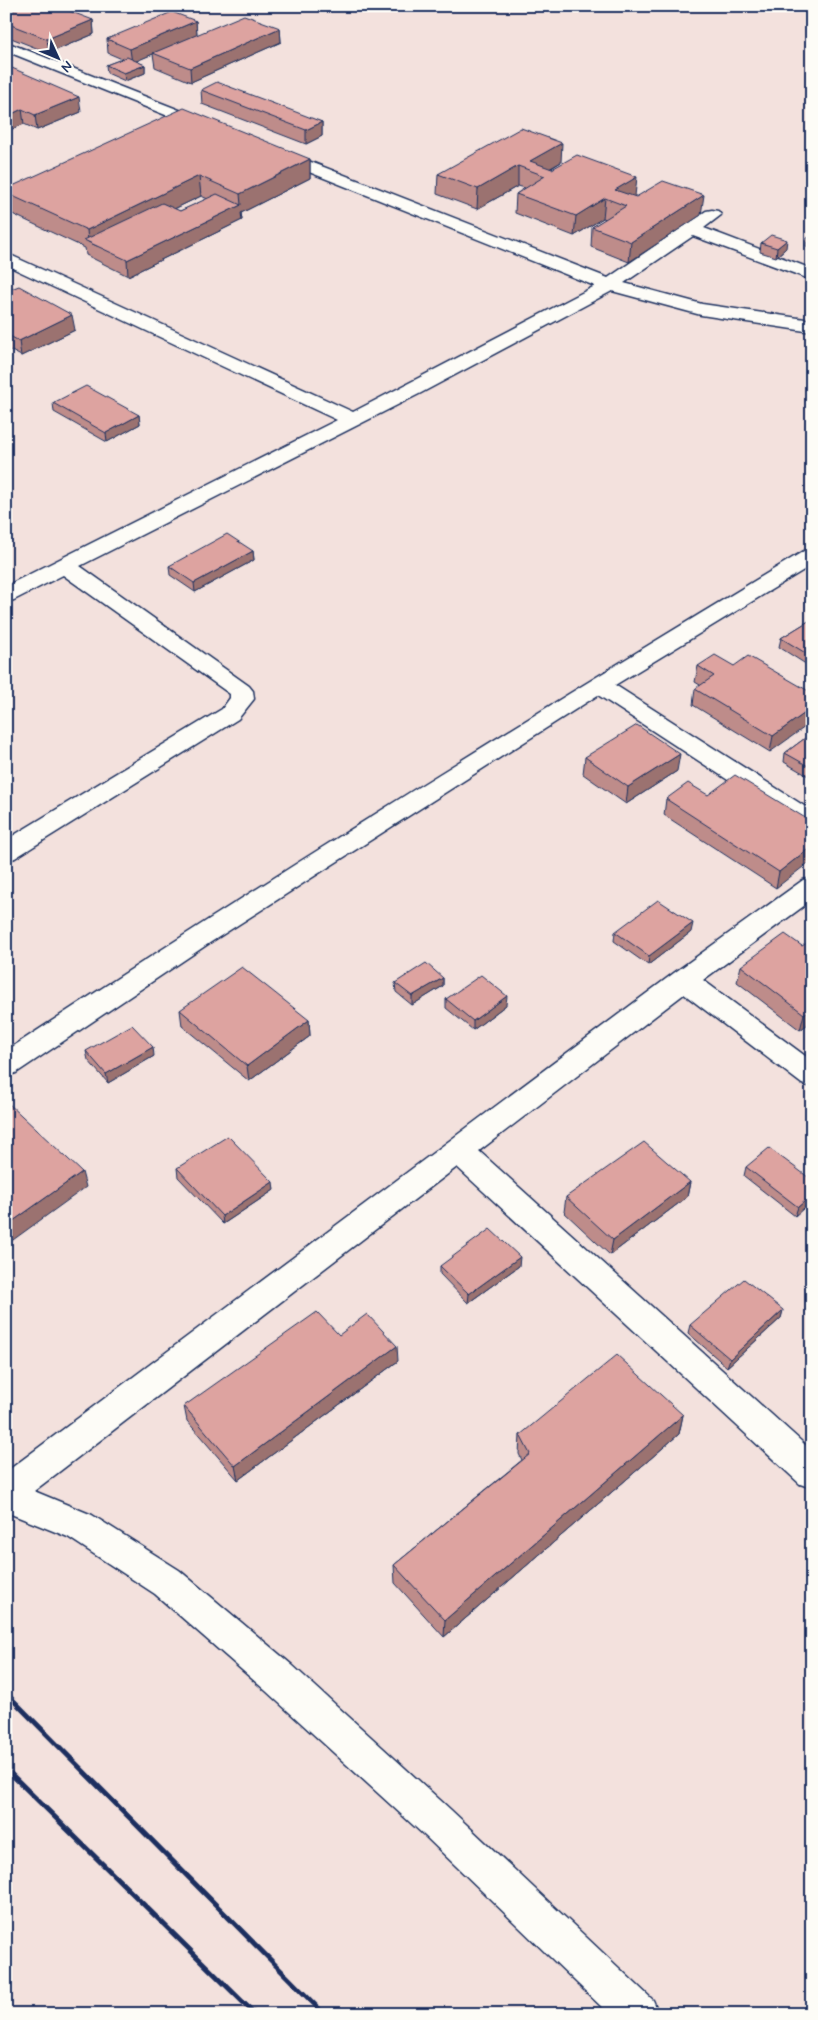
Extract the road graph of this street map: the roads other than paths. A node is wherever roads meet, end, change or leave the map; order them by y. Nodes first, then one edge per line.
1 (6, 46) edge
2 (226, 134) edge
3 (262, 148) edge
4 (712, 215) dead end
5 (692, 230) junction
6 (6, 258) edge
7 (812, 275) edge
8 (610, 285) junction
9 (812, 326) edge
10 (353, 420) junction
11 (812, 556) edge
12 (64, 566) junction
13 (6, 595) edge
14 (598, 685) junction
15 (812, 823) edge
16 (6, 852) edge
17 (812, 887) edge
18 (684, 980) junction
19 (6, 1065) edge
20 (812, 1076) edge
21 (460, 1150) junction
22 (812, 1473) edge
23 (6, 1492) edge
24 (6, 1496) edge
25 (639, 2014) edge

1 - 2 street
3 - 8 street
4 - 5 street
5 - 7 street
5 - 8 street
6 - 10 street
8 - 9 street
8 - 10 street
10 - 12 street
11 - 14 street
12 - 13 street
12 - 16 street
14 - 15 street
14 - 19 street
17 - 18 street
18 - 20 street
18 - 21 street
21 - 22 street
21 - 23 street
24 - 25 street

